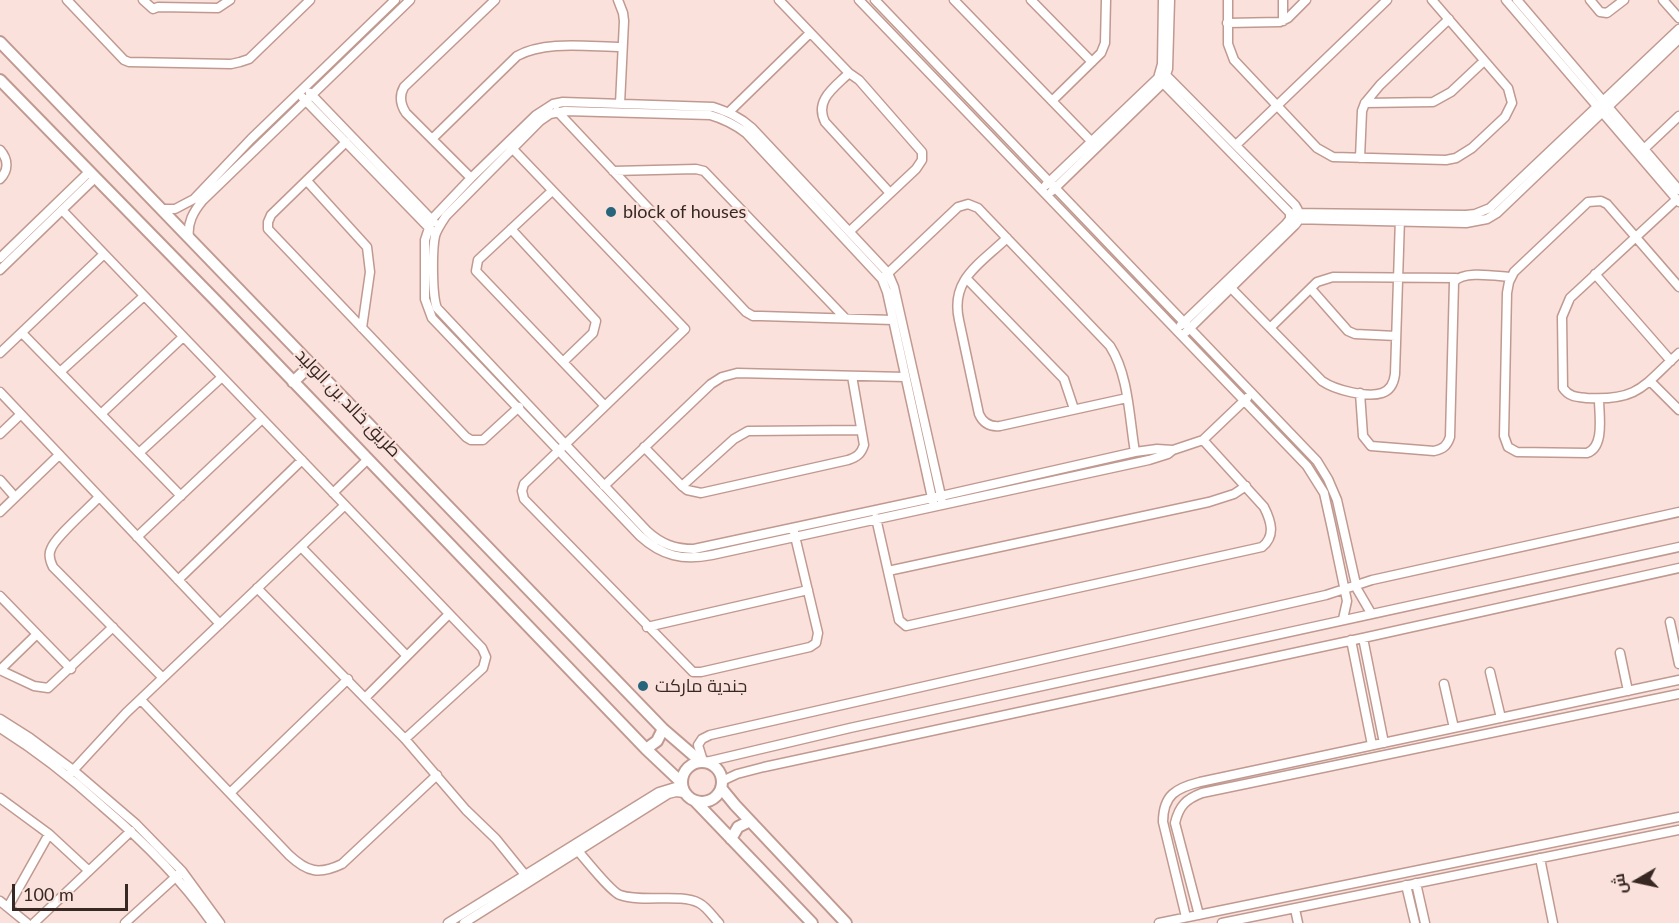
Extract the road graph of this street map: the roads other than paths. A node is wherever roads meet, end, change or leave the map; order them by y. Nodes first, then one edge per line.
1 (67, 0) edge
2 (143, 0) edge
3 (230, 0) edge
4 (310, 0) edge
5 (395, 0) edge
6 (410, 0) edge
7 (495, 0) edge
8 (618, 0) edge
9 (779, 0) edge
10 (859, 0) edge
11 (875, 0) edge
12 (955, 0) edge
13 (1031, 0) edge
14 (1106, 0) edge
15 (1163, 0) edge
16 (1170, 0) edge
17 (1228, 0) edge
18 (1283, 0) edge
19 (1306, 0) edge
20 (1387, 0) edge
21 (1432, 0) edge
22 (1506, 0) edge
23 (1517, 0) edge
24 (1590, 0) edge
25 (1624, 0) edge
26 (1663, 0) edge
27 (1679, 18) edge
28 (1449, 20) junction
29 (1283, 21) junction
30 (1227, 23) junction
31 (1679, 28) edge
32 (810, 33) junction
33 (1679, 39) edge
34 (0, 42) edge
35 (622, 47) junction
36 (1484, 61) junction
37 (934, 62) junction
38 (1092, 62) junction
39 (926, 70) junction
40 (849, 73) junction
41 (1162, 76) junction
42 (0, 80) edge
43 (301, 90) junction
44 (309, 98) junction
45 (1052, 102) junction
46 (1365, 103) junction
47 (620, 104) junction
48 (1276, 106) junction
49 (1602, 106) junction
50 (676, 110) junction
51 (557, 111) junction
52 (729, 112) junction
53 (1679, 116) edge
54 (432, 139) junction
55 (1096, 141) junction
56 (346, 142) junction
57 (1236, 145) junction
58 (509, 146) junction
59 (0, 150) edge
60 (1644, 150) junction
61 (1360, 158) junction
62 (613, 171) junction
63 (92, 175) junction
64 (471, 178) junction
65 (0, 179) edge
66 (307, 181) junction
67 (1052, 185) junction
68 (552, 191) junction
69 (1044, 193) junction
70 (890, 194) junction
71 (1678, 197) edge
72 (160, 208) junction
73 (62, 210) junction
74 (1295, 216) junction
75 (1400, 218) junction
76 (430, 223) junction
77 (1092, 227) junction
78 (511, 229) junction
79 (437, 230) junction
80 (850, 231) junction
81 (1084, 234) junction
82 (1635, 237) junction
83 (189, 238) junction
84 (1007, 238) junction
85 (104, 254) junction
86 (0, 258) edge
87 (0, 270) edge
88 (1595, 274) junction
89 (885, 276) junction
90 (1398, 277) junction
91 (1511, 277) junction
92 (966, 278) junction
93 (1456, 278) junction
94 (1679, 287) edge
95 (1231, 288) junction
96 (1311, 289) junction
97 (144, 296) junction
98 (845, 318) junction
99 (893, 320) junction
100 (1187, 325) junction
101 (362, 328) junction
102 (1270, 328) junction
103 (22, 333) junction
104 (1179, 333) junction
105 (1396, 336) junction
106 (183, 337) junction
107 (0, 353) edge
108 (1679, 353) edge
109 (1671, 361) junction
110 (562, 362) junction
111 (311, 364) junction
112 (60, 372) junction
113 (852, 376) junction
114 (222, 377) junction
115 (905, 377) junction
116 (1650, 381) junction
117 (293, 382) junction
118 (0, 392) edge
119 (1251, 393) junction
120 (1360, 393) junction
121 (1127, 398) junction
122 (1599, 399) junction
123 (1244, 401) junction
124 (604, 406) junction
125 (519, 407) junction
126 (1074, 410) junction
127 (1679, 410) edge
128 (21, 414) junction
129 (101, 414) junction
130 (535, 418) junction
131 (262, 419) junction
132 (861, 430) junction
133 (0, 434) edge
134 (1203, 440) junction
135 (561, 447) junction
136 (644, 447) junction
137 (1173, 450) junction
138 (1135, 452) junction
139 (139, 453) junction
140 (59, 454) junction
141 (302, 460) junction
142 (367, 460) junction
143 (0, 480) edge
144 (604, 486) junction
145 (682, 486) junction
146 (1246, 486) junction
147 (333, 493) junction
148 (181, 496) junction
149 (15, 497) junction
150 (99, 497) junction
151 (937, 501) junction
152 (345, 506) junction
153 (0, 512) edge
154 (1679, 513) edge
155 (876, 518) junction
156 (1343, 526) junction
157 (1332, 528) junction
158 (794, 532) junction
159 (137, 537) junction
160 (302, 547) junction
161 (1679, 547) edge
162 (1679, 568) edge
163 (888, 571) junction
164 (178, 580) junction
165 (1356, 586) junction
166 (257, 588) junction
167 (808, 590) junction
168 (1346, 590) junction
169 (0, 596) edge
170 (1371, 613) junction
171 (449, 614) junction
172 (1343, 619) junction
173 (1670, 622) dead end
174 (220, 624) junction
175 (113, 627) junction
176 (647, 627) junction
177 (37, 634) junction
178 (1363, 638) junction
179 (1352, 640) junction
180 (1620, 653) dead end
181 (407, 656) junction
182 (1679, 664) edge
183 (71, 669) junction
184 (0, 670) edge
185 (1490, 672) dead end
186 (163, 678) junction
187 (348, 679) junction
188 (1679, 680) edge
189 (1444, 684) dead end
190 (1628, 691) junction
191 (1679, 694) edge
192 (366, 697) junction
193 (141, 700) junction
194 (0, 718) edge
195 (1501, 718) junction
196 (1474, 724) junction
197 (0, 728) edge
198 (1454, 728) junction
199 (663, 729) junction
200 (1476, 736) junction
201 (405, 739) junction
202 (1384, 743) junction
203 (1372, 745) junction
204 (646, 748) junction
205 (703, 762) junction
206 (1284, 764) junction
207 (70, 773) junction
208 (437, 774) junction
209 (1287, 776) junction
210 (721, 784) junction
211 (683, 787) junction
212 (230, 793) junction
213 (1, 801) edge
214 (695, 801) junction
215 (1679, 817) edge
216 (750, 821) junction
217 (1679, 830) edge
218 (131, 831) junction
219 (49, 834) junction
220 (731, 838) junction
221 (578, 851) junction
222 (1540, 858) junction
223 (89, 871) junction
224 (179, 873) junction
225 (527, 878) junction
226 (1411, 884) junction
227 (0, 900) edge
228 (8, 907) junction
229 (1295, 909) junction
230 (1198, 915) junction
231 (1186, 918) junction
232 (136, 919) edge
233 (27, 923) edge
234 (34, 923) edge
235 (125, 923) edge
236 (212, 923) edge
237 (220, 923) edge
238 (448, 923) edge
239 (464, 923) edge
240 (719, 923) edge
241 (812, 923) edge
242 (846, 923) edge
243 (1159, 923) edge
244 (1222, 923) edge
245 (1298, 923) edge
246 (1415, 923) edge
247 (1425, 923) edge
248 (1553, 923) edge

1 - 4 street
2 - 3 street
5 - 43 street
6 - 44 street
7 - 54 street
8 - 35 street
9 - 32 street
10 - 39 street
11 - 37 street
12 - 45 street
13 - 38 street
14 - 38 street
15 - 41 street
16 - 41 street
17 - 30 street
18 - 29 street
19 - 29 street
20 - 48 street
21 - 28 street
22 - 49 street
23 - 49 street
24 - 25 street
26 - 27 street
28 - 36 street
28 - 46 street
29 - 30 street
30 - 48 street
31 - 49 street
32 - 40 street
32 - 52 street
33 - 49 street
34 - 72 street, طريق خالد بن الوليد
35 - 47 street
35 - 54 street
36 - 46 street
36 - 61 street
37 - 39 street
37 - 67 street
38 - 45 street
39 - 69 street
40 - 70 street
40 - 70 street
41 - 55 street
41 - 57 street
41 - 74 street
42 - 63 street, طريق خالد بن الوليد
43 - 44 street
43 - 72 street
44 - 56 street
44 - 76 street
44 - 83 street
45 - 55 street
46 - 61 street
47 - 50 street
47 - 58 street
48 - 57 street
48 - 61 street
49 - 60 street
49 - 71 street
49 - 75 street
50 - 51 street
50 - 52 street
50 - 89 street
51 - 58 street
51 - 62 street
52 - 80 street
53 - 60 street
54 - 64 street
55 - 67 street
56 - 66 street
56 - 76 street
57 - 74 street
58 - 64 street
58 - 68 street
58 - 79 street
59 - 65 street
60 - 71 street
62 - 98 street
62 - 98 street
63 - 73 street
63 - 86 street
63 - 117 street, طريق خالد بن الوليد
64 - 76 street
66 - 101 street
66 - 101 street
67 - 69 street
67 - 77 street
68 - 78 street
68 - 124 street
69 - 81 street
70 - 80 street
71 - 82 street
72 - 83 street, طريق خالد بن الوليد
73 - 85 street
73 - 87 street
74 - 75 street
74 - 95 street
74 - 100 street
75 - 90 street
76 - 79 street
76 - 125 street
77 - 81 street
77 - 100 street
78 - 110 street
78 - 110 street
79 - 130 street
80 - 89 street
81 - 104 street
82 - 88 street
82 - 91 street
82 - 94 street
83 - 111 street, طريق خالد بن الوليد
84 - 89 street
84 - 92 street
84 - 121 street
85 - 97 street
85 - 103 street
88 - 109 street
88 - 122 street
89 - 99 street
89 - 151 street
90 - 93 street
90 - 96 street
90 - 105 street
91 - 93 street
91 - 122 street
92 - 126 street
92 - 126 street
93 - 120 street
95 - 100 street
95 - 102 street
96 - 102 street
96 - 105 street
97 - 106 street
97 - 112 street
98 - 99 street
99 - 115 street
100 - 104 street
100 - 119 street
101 - 125 street
102 - 120 street
103 - 107 street
103 - 112 street
104 - 123 street
105 - 120 street
106 - 114 street
106 - 129 street
108 - 109 street
109 - 116 street
110 - 124 street
111 - 117 street
111 - 199 street, طريق خالد بن الوليد
112 - 129 street
113 - 115 street
113 - 132 street
113 - 136 street
114 - 131 street
114 - 139 street
115 - 151 street
116 - 122 street
116 - 127 street
117 - 142 street, طريق خالد بن الوليد
118 - 128 street
119 - 123 street
119 - 156 street
121 - 126 street
121 - 138 street
123 - 134 street
123 - 157 street
124 - 135 street
125 - 130 street
128 - 133 street
128 - 140 street
129 - 139 street
130 - 135 street
131 - 141 street
131 - 148 street
132 - 145 street
132 - 145 street
134 - 137 street
134 - 146 street
135 - 144 street
135 - 158 street
135 - 176 street
136 - 144 street
136 - 145 street
137 - 138 street
137 - 151 street
138 - 151 street
139 - 148 street
140 - 149 street
140 - 150 street
141 - 147 street
141 - 164 street
142 - 147 street
142 - 204 street, طريق خالد بن الوليد
143 - 149 street
144 - 158 street
146 - 163 street
146 - 163 street
147 - 152 street
148 - 159 street
149 - 153 street
150 - 159 street
150 - 175 street
151 - 155 street
151 - 158 street
152 - 160 street
152 - 171 street
154 - 165 street
155 - 158 street
155 - 163 street
156 - 157 street
156 - 165 street
157 - 168 street
158 - 167 street
159 - 164 street
160 - 166 street
160 - 181 street
161 - 170 street
162 - 178 street
164 - 174 street
165 - 168 street
165 - 170 street
166 - 174 street
166 - 187 street
167 - 176 street
167 - 176 street
168 - 172 street
168 - 205 street
169 - 177 street
170 - 172 street
171 - 181 street
171 - 201 street
172 - 205 street
173 - 182 street
174 - 186 street
175 - 183 street
175 - 186 street
177 - 183 street
177 - 184 street
178 - 179 street
178 - 202 street
179 - 203 street
179 - 210 street
180 - 190 street
181 - 192 street
183 - 184 street
185 - 195 street
186 - 193 street
187 - 192 street
187 - 212 street
188 - 190 street
189 - 198 street
190 - 195 street
191 - 200 street
192 - 201 street
193 - 207 street
193 - 212 street
194 - 207 street
195 - 196 street
196 - 198 street
196 - 200 street
197 - 207 street
198 - 202 street
199 - 204 street
199 - 205 street, طريق خالد بن الوليد
200 - 209 street
201 - 208 street
202 - 203 street
203 - 206 street
204 - 211 street, طريق خالد بن الوليد
205 - 210 street
205 - 211 street
206 - 209 street
206 - 231 street
207 - 218 street
207 - 224 street
208 - 212 street
208 - 225 street
209 - 230 street
210 - 214 street
210 - 216 street
211 - 214 street
211 - 221 street
211 - 225 street
213 - 219 street
214 - 220 street
215 - 230 street
216 - 220 street
216 - 242 street
217 - 222 street
218 - 223 street
218 - 224 street
219 - 223 street
219 - 228 street
220 - 241 street
221 - 225 street
221 - 240 street
222 - 226 street
222 - 248 street
223 - 234 street
224 - 232 street
224 - 236 street
224 - 237 street
225 - 238 street
225 - 239 street
226 - 229 street
226 - 246 street
226 - 247 street
227 - 228 street
228 - 233 street
229 - 244 street
229 - 245 street
230 - 231 street
231 - 243 street
232 - 235 street

